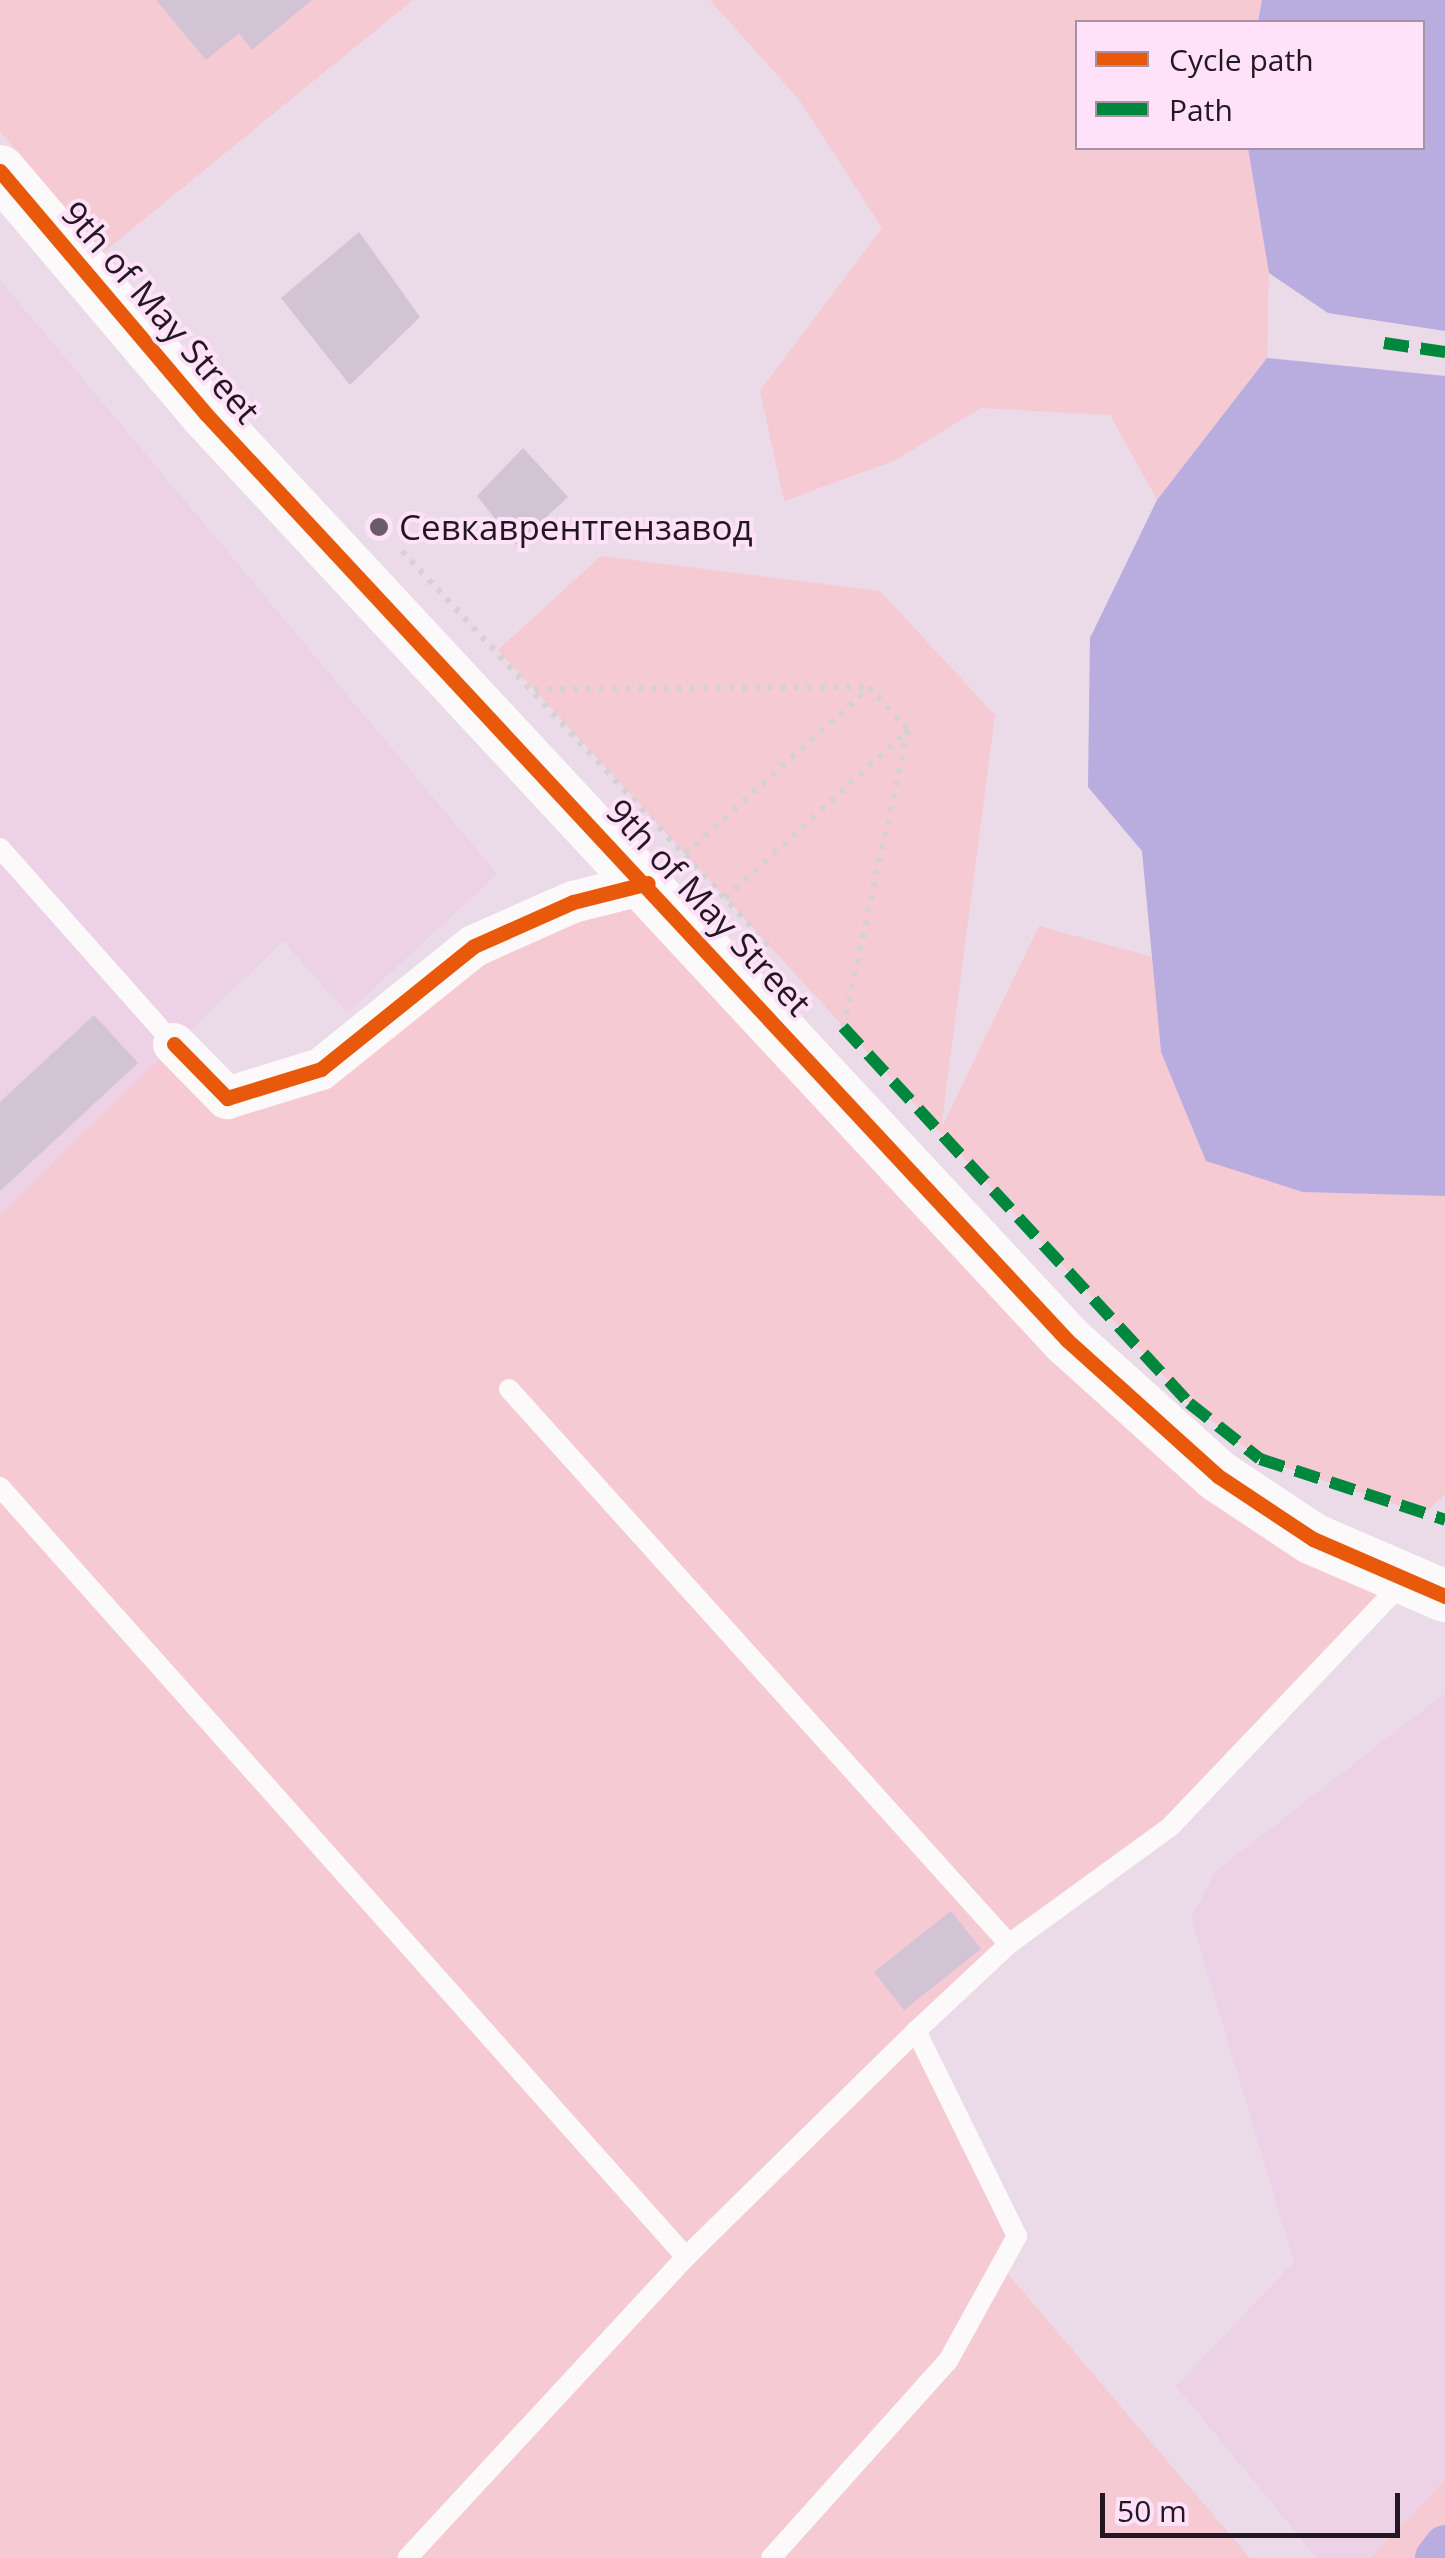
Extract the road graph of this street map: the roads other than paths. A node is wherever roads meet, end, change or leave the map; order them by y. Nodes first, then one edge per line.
1 (0, 171) edge
2 (0, 848) edge
3 (667, 869) junction
4 (174, 1044) joint
5 (509, 1389) dead end
6 (0, 1487) edge
7 (1423, 1589) edge
8 (1009, 1944) junction
9 (916, 2031) junction
10 (686, 2256) junction
11 (407, 2558) edge
12 (771, 2558) edge

1 - 3 street, 9th of May Street
2 - 4 lane
3 - 4 street
3 - 7 street, 9th of May Street
5 - 8 lane
6 - 10 lane
7 - 8 lane
8 - 9 lane
9 - 10 lane
9 - 12 lane
10 - 11 lane

